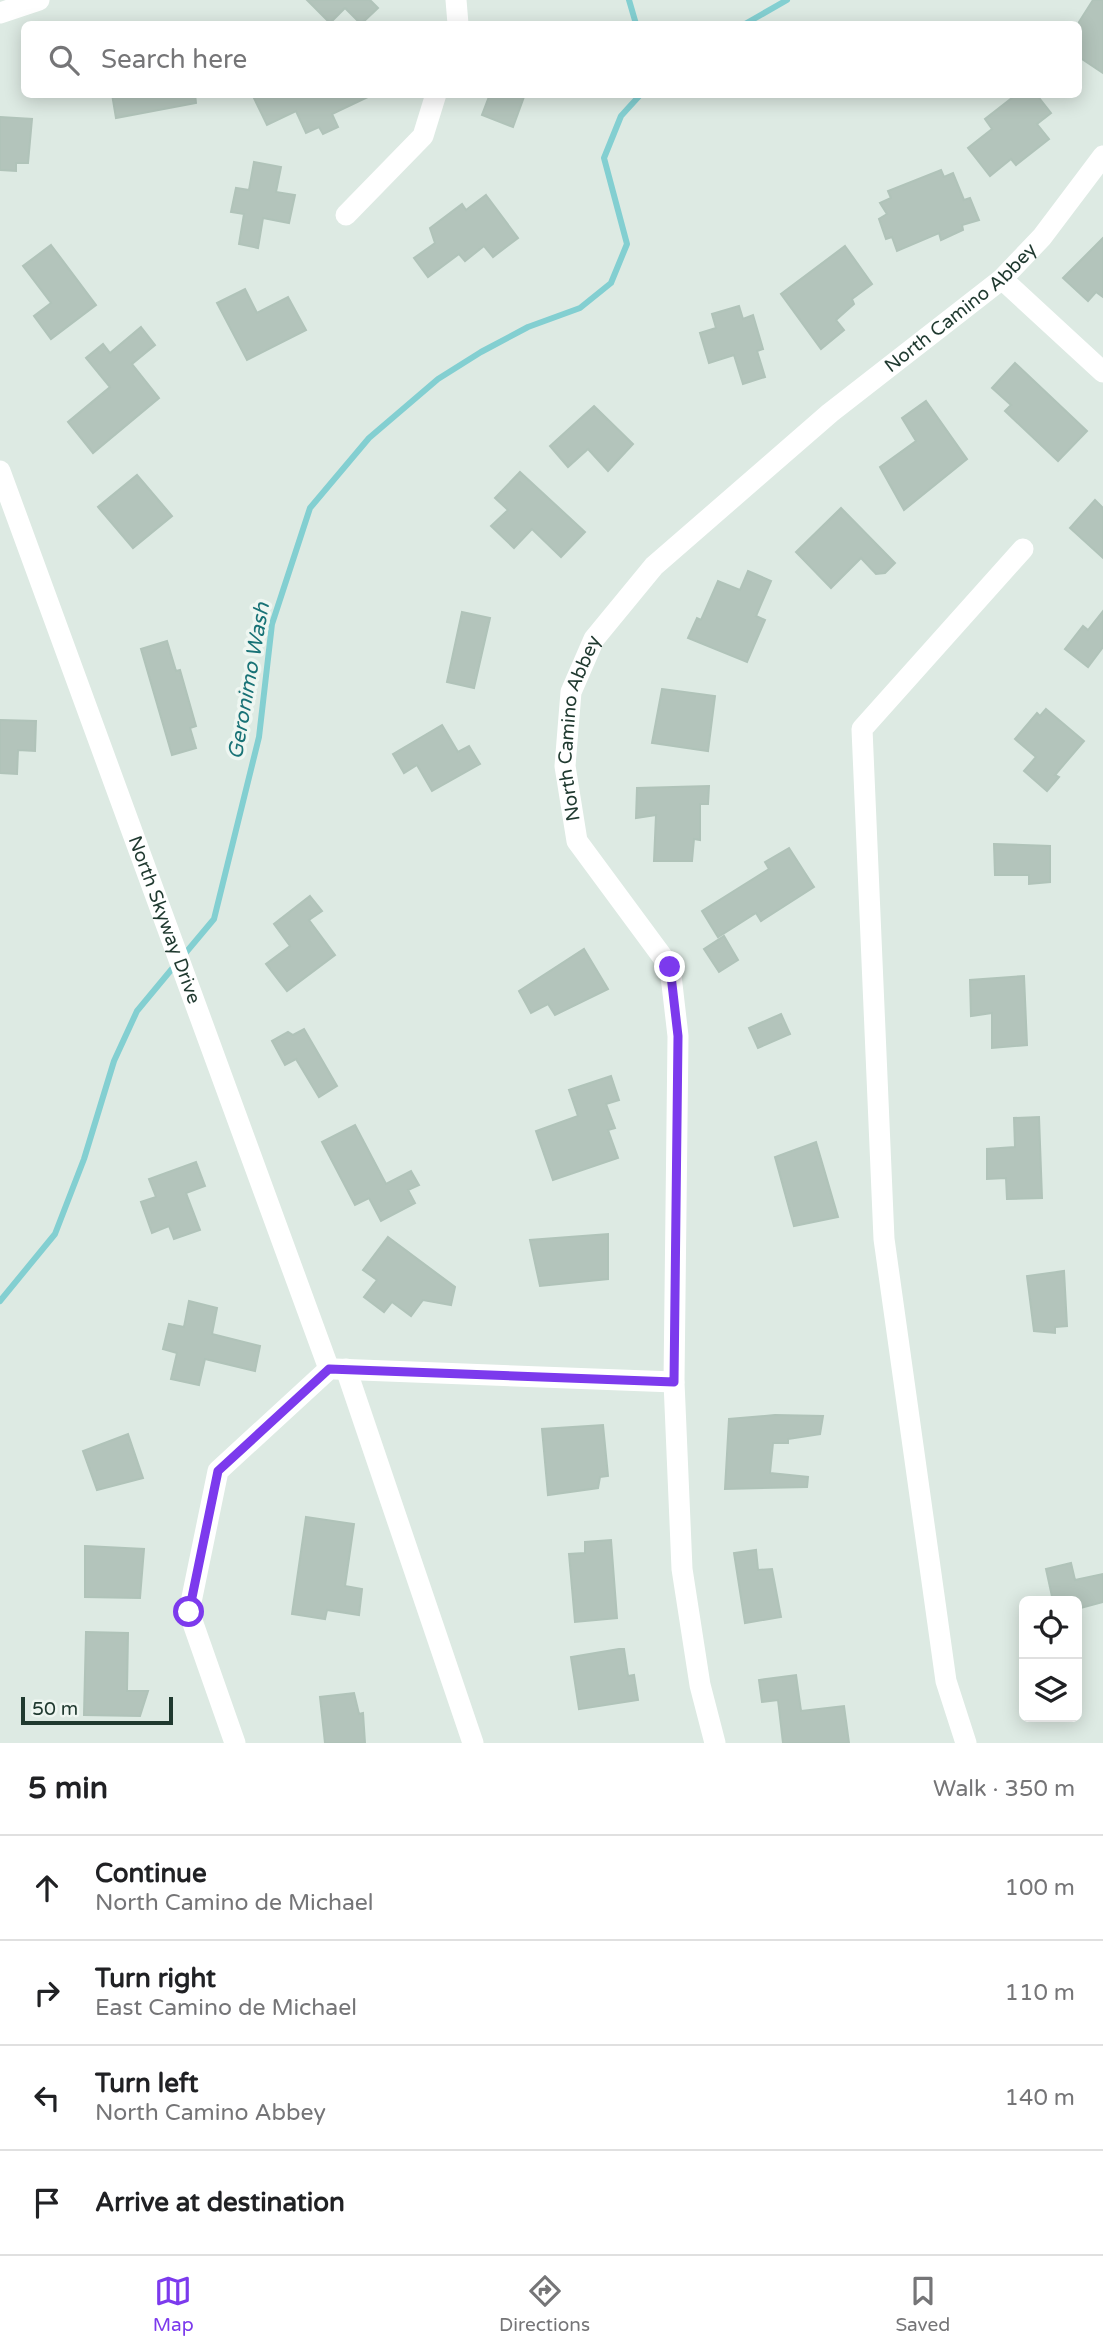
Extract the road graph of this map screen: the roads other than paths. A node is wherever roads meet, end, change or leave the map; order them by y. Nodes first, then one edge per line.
1 (39, 0) edge
2 (456, 0) edge
3 (0, 13) edge
4 (458, 21) edge
5 (435, 98) edge
6 (1103, 156) edge
7 (346, 215) dead end
8 (1002, 279) junction
9 (1103, 372) edge
10 (0, 471) edge
11 (1023, 550) dead end
12 (338, 1369) junction
13 (674, 1382) junction
14 (235, 1743) edge
15 (473, 1743) edge
16 (715, 1743) edge
17 (966, 1743) edge

1 - 3 street
2 - 4 street
5 - 7 street
6 - 8 street, North Camino Abbey
8 - 9 street
8 - 13 street, North Camino Abbey
10 - 12 street, North Skyway Drive
11 - 17 street
12 - 13 street
12 - 14 street
12 - 15 street, North Skyway Drive
13 - 16 street, North Camino Abbey

